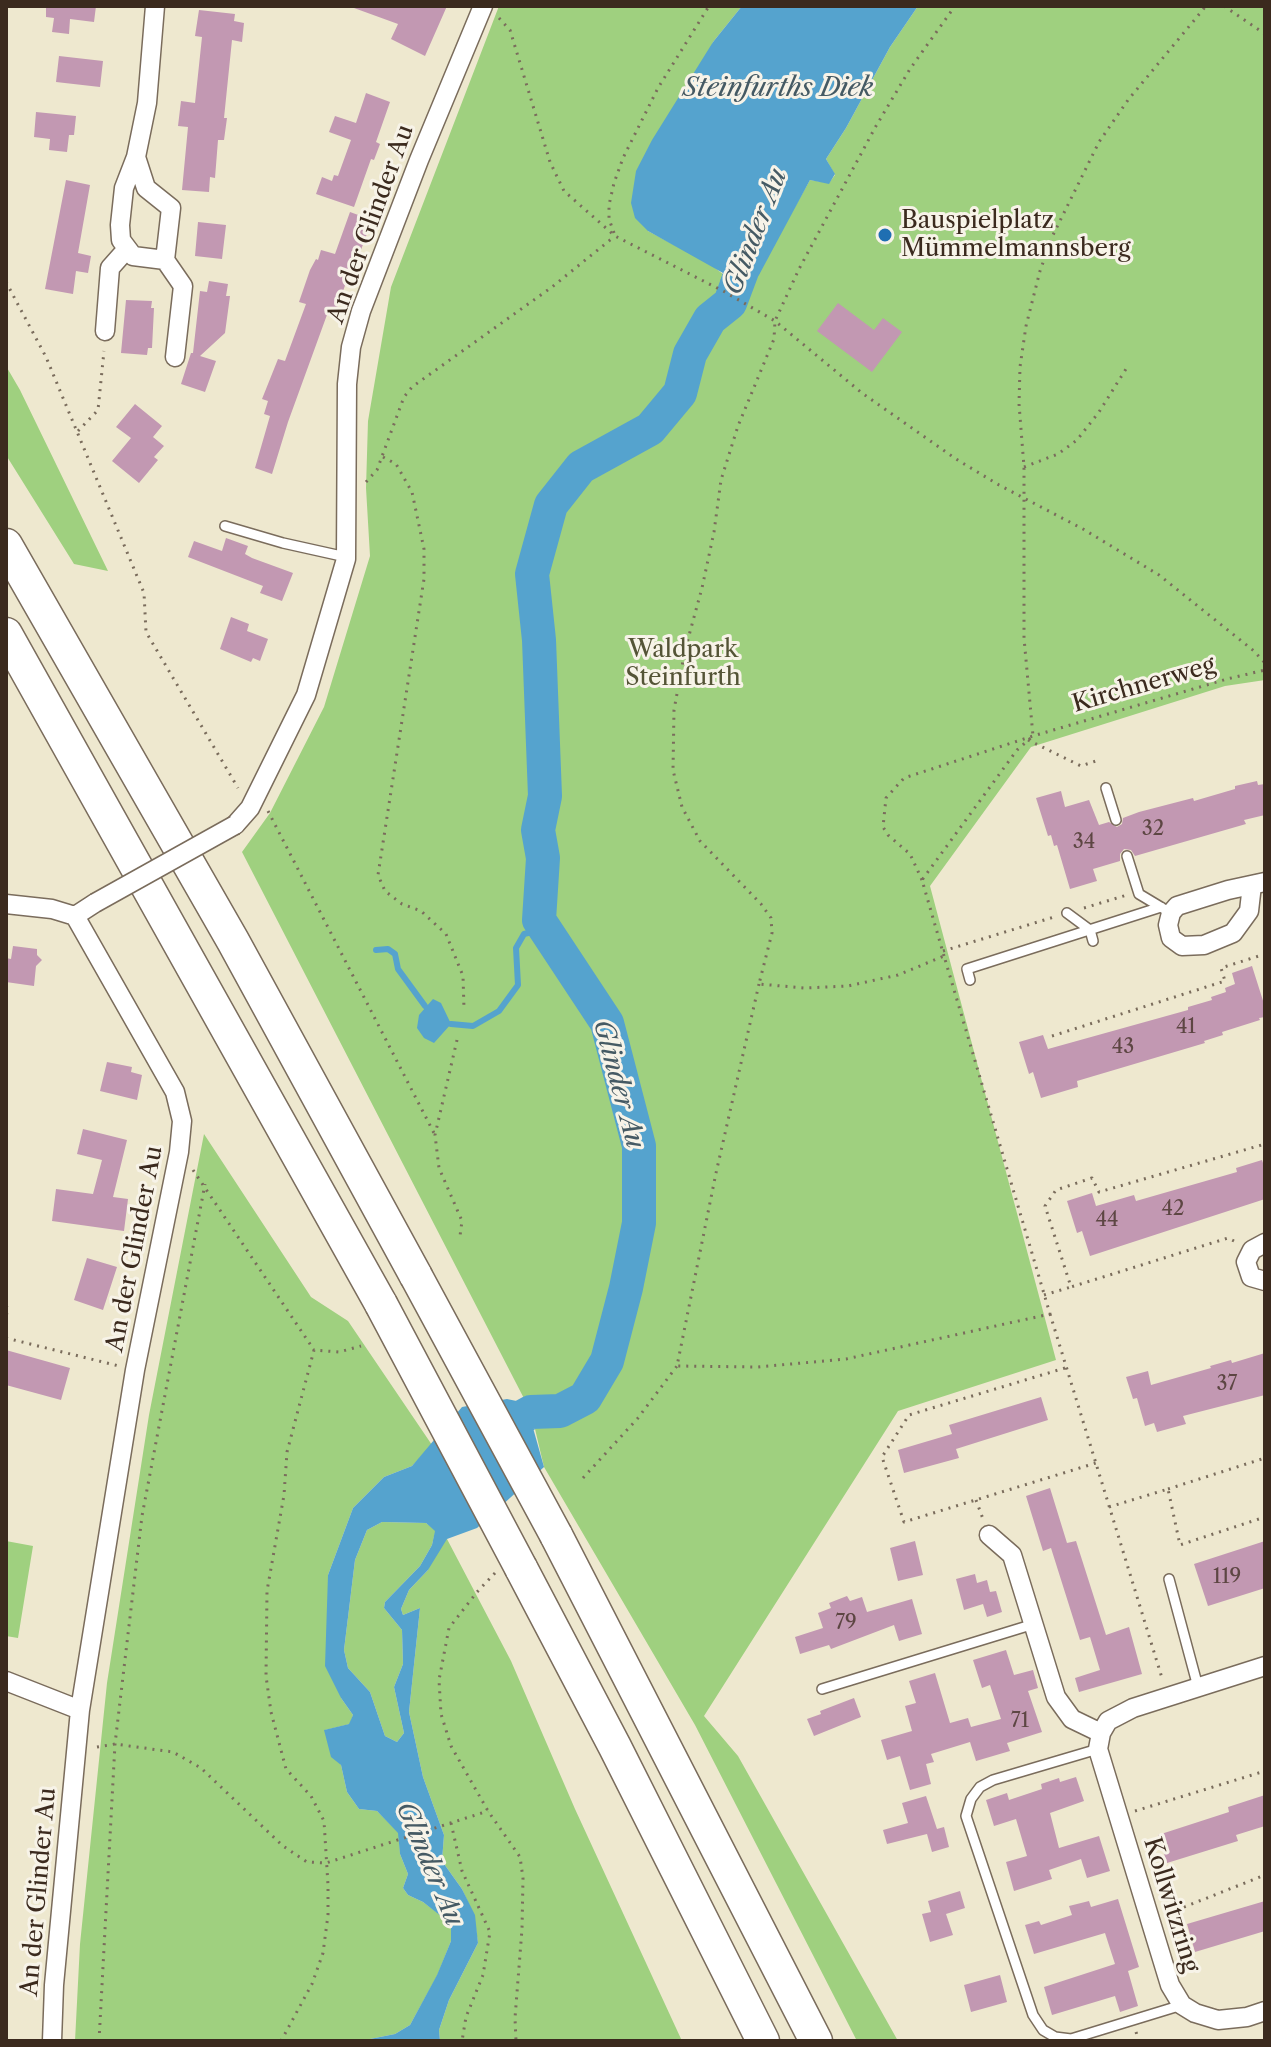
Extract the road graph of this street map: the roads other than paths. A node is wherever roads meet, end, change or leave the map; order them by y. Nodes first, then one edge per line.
1 (155, 6) edge
2 (490, 10) edge
3 (136, 157) junction
4 (126, 250) junction
5 (165, 260) junction
6 (105, 331) road end
7 (175, 357) dead end
8 (225, 526) dead end
9 (6, 545) edge
10 (346, 557) junction
11 (6, 634) edge
12 (1106, 788) dead end
13 (1116, 820) dead end
14 (1127, 856) dead end
15 (1258, 884) edge
16 (6, 904) edge
17 (1166, 910) junction
18 (1067, 913) road end
19 (75, 916) junction
20 (1090, 930) junction
21 (1093, 941) dead end
22 (970, 980) dead end
23 (1258, 1246) edge
24 (1265, 1281) edge
25 (989, 1535) dead end
26 (1169, 1579) dead end
27 (1034, 1624) junction
28 (1265, 1666) edge
29 (6, 1681) edge
30 (1198, 1687) junction
31 (822, 1689) dead end
32 (80, 1710) junction
33 (1100, 1741) junction
34 (1182, 2005) junction
35 (1265, 2011) edge
36 (52, 2041) edge
37 (763, 2041) edge
38 (816, 2041) edge

1 - 3 street
2 - 10 street, An der Glinder Au
3 - 4 street
3 - 5 street
4 - 5 street
4 - 6 street
5 - 7 street
8 - 10 lane
9 - 38 highway, bridge
10 - 19 street, An der Glinder Au, bridge
11 - 37 highway, bridge
12 - 13 lane
14 - 17 lane
15 - 17 street
15 - 17 street
16 - 19 street
17 - 20 lane
18 - 20 lane
19 - 32 street, An der Glinder Au
20 - 21 lane
20 - 22 lane
23 - 24 street
25 - 27 street
26 - 30 lane
27 - 31 lane
27 - 33 street
28 - 30 street
29 - 32 street
30 - 33 street
32 - 36 street, An der Glinder Au
33 - 34 street, Kollwitzring
33 - 34 lane
34 - 35 street, Kollwitzring

